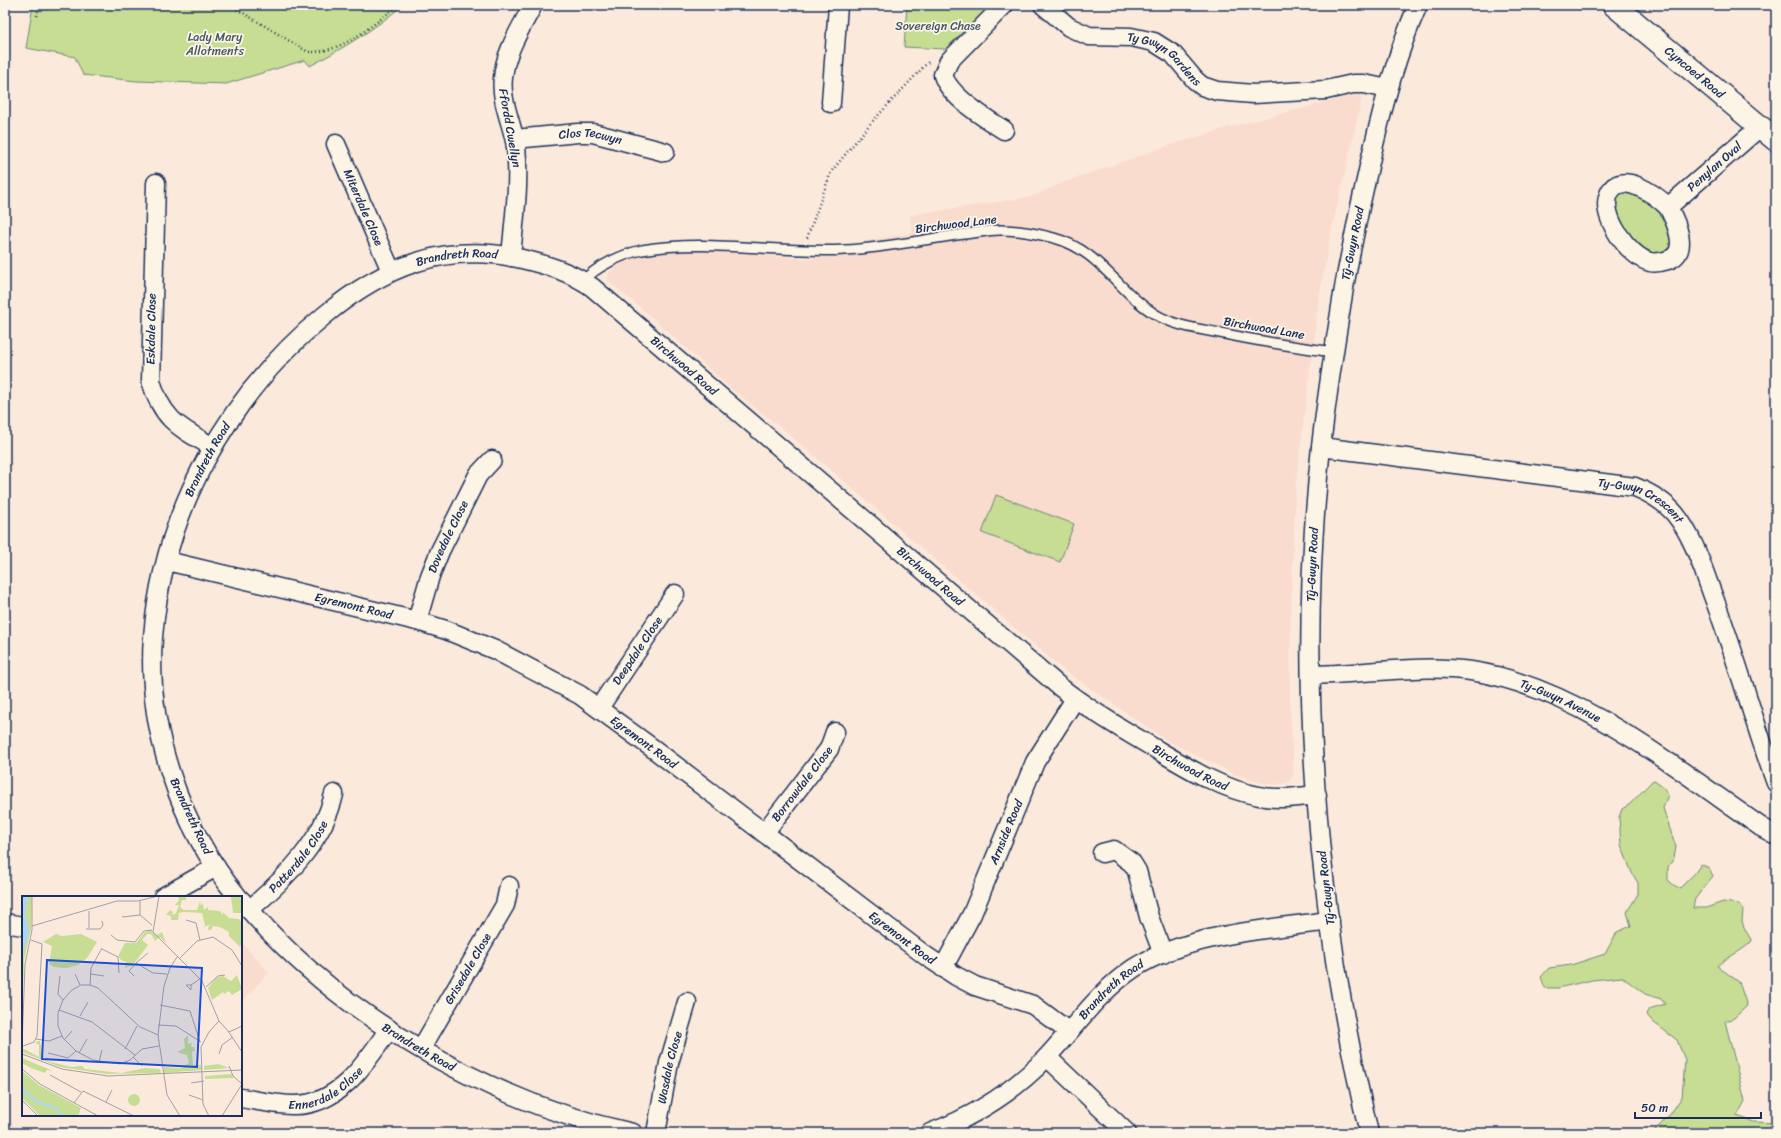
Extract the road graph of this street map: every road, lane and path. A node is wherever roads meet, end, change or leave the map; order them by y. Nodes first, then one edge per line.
1 (39, 5) edge
2 (230, 5) edge
3 (398, 5) edge
4 (533, 5) edge
5 (838, 5) edge
6 (1004, 5) edge
7 (1043, 5) edge
8 (1418, 5) edge
9 (1614, 5) edge
10 (37, 16) dead end
11 (931, 59) dead end
12 (1388, 89) junction
13 (831, 103) dead end
14 (1004, 130) dead end
15 (1769, 133) edge
16 (515, 140) junction
17 (336, 144) dead end
18 (665, 152) dead end
19 (156, 183) dead end
20 (1668, 207) junction
21 (802, 251) junction
22 (511, 257) junction
23 (391, 271) junction
24 (583, 281) junction
25 (1334, 352) junction
26 (213, 447) junction
27 (1321, 447) junction
28 (492, 460) dead end
29 (167, 561) junction
30 (675, 594) dead end
31 (417, 621) junction
32 (1311, 675) junction
33 (1075, 699) junction
34 (599, 708) junction
35 (835, 732) dead end
36 (1776, 783) edge
37 (334, 794) dead end
38 (1317, 795) junction
39 (764, 833) junction
40 (1776, 835) edge
41 (1102, 853) dead end
42 (216, 867) junction
43 (509, 886) dead end
44 (165, 896) edge
45 (238, 896) edge
46 (243, 902) edge
47 (1330, 921) junction
48 (5, 923) edge
49 (22, 926) edge
50 (1163, 954) junction
51 (943, 968) junction
52 (687, 1002) dead end
53 (388, 1029) junction
54 (1068, 1031) junction
55 (421, 1049) junction
56 (1047, 1057) junction
57 (242, 1098) edge
58 (633, 1133) edge
59 (656, 1133) edge
60 (930, 1133) edge
61 (1127, 1133) edge
62 (1369, 1133) edge

1 - 10 path
2 - 3 path
4 - 16 street, Ffordd Cwellyn
5 - 13 street
6 - 14 street
7 - 12 street, Ty Gwyn Gardens
8 - 12 street, Tŷ-Gwyn Road
9 - 15 street, Cyncoed Road
11 - 21 path
12 - 25 street, Tŷ-Gwyn Road
15 - 20 street, Penylan Oval
16 - 18 street, Clos Tecwyn
16 - 22 street, Ffordd Cwellyn
17 - 23 street, Miterdale Close
19 - 26 street, Eskdale Close
20 - 20 street
21 - 24 lane, Birchwood Lane
21 - 25 lane, Birchwood Lane
22 - 23 street, Brandreth Road
22 - 24 street, Brandreth Road
23 - 26 street, Brandreth Road
24 - 33 street, Birchwood Road
25 - 27 street, Tŷ-Gwyn Road
26 - 29 street, Brandreth Road
27 - 32 street, Tŷ-Gwyn Road
27 - 36 street, Ty-Gwyn Crescent
28 - 31 street, Dovedale Close
29 - 31 street, Egremont Road
29 - 42 street, Brandreth Road
30 - 34 street, Deepdale Close
31 - 34 street, Egremont Road
32 - 38 street, Tŷ-Gwyn Road
32 - 40 street, Ty-Gwyn Avenue
33 - 38 street, Birchwood Road
33 - 51 street, Arnside Road
34 - 39 street, Egremont Road
35 - 39 street, Borrowdale Close
37 - 46 street, Patterdale Close
38 - 47 street, Tŷ-Gwyn Road
39 - 51 street, Egremont Road
41 - 50 street
42 - 44 street
42 - 45 street, Brandreth Road
43 - 55 street, Grisedale Close
46 - 53 street, Brandreth Road
47 - 50 street, Brandreth Road
47 - 62 street, Tŷ-Gwyn Road
48 - 49 street
50 - 54 street, Brandreth Road
51 - 54 street, Egremont Road
52 - 59 street, Wasdale Close
53 - 55 street, Brandreth Road
53 - 57 street, Ennerdale Close
54 - 56 street, Brandreth Road
55 - 58 street, Brandreth Road
56 - 60 street, Brandreth Road
56 - 61 street

